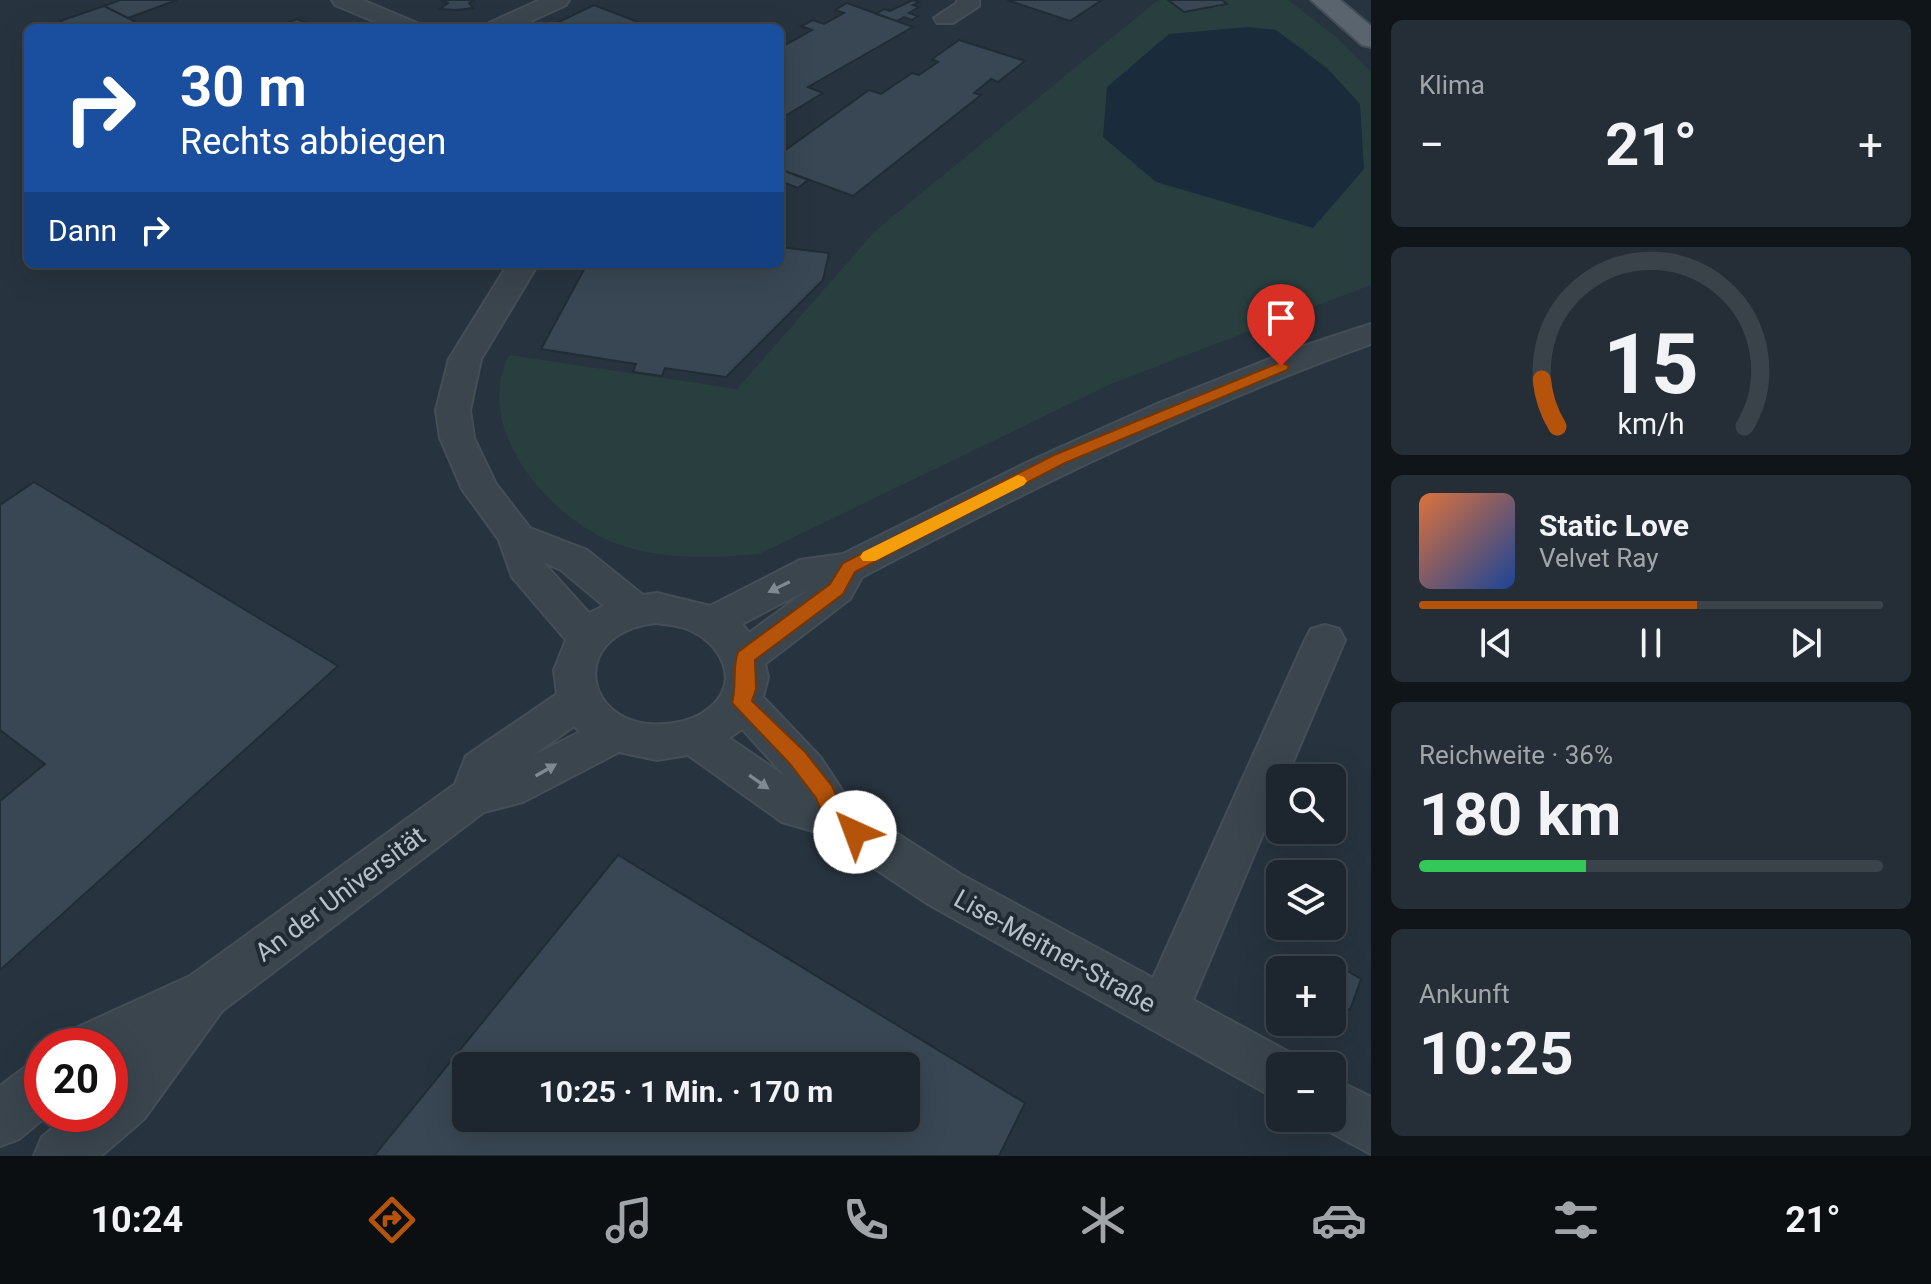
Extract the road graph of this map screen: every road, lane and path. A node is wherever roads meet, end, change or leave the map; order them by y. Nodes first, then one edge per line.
1 (343, 0) edge
2 (558, 0) edge
3 (968, 0) edge
4 (1324, 0) edge
5 (1358, 0) edge
6 (1371, 9) edge
7 (945, 18) dead end
8 (400, 24) edge
9 (506, 24) edge
10 (1371, 39) edge
11 (521, 268) edge
12 (1371, 333) edge
13 (517, 537) junction
14 (849, 567) junction
15 (635, 610) junction
16 (714, 621) junction
17 (587, 637) junction
18 (1325, 640) dead end
19 (745, 657) junction
20 (578, 701) junction
21 (742, 703) junction
22 (615, 734) junction
23 (695, 737) junction
24 (473, 795) junction
25 (835, 818) junction
26 (207, 993) junction
27 (1163, 1011) junction
28 (128, 1030) edge
29 (1266, 1067) edge
30 (128, 1096) edge
31 (24, 1101) edge
32 (1346, 1112) edge
33 (0, 1120) edge
34 (1371, 1127) edge
35 (89, 1132) edge
36 (61, 1156) edge

1 - 8 street
2 - 9 street
3 - 7 street
4 - 10 main road
5 - 6 main road
11 - 13 street
12 - 14 street
13 - 15 street
13 - 17 street
14 -> 16 street
14 - 19 street
15 - 16 street
15 - 17 street
16 - 19 street
17 - 20 street
18 - 27 street
19 - 21 street
20 - 22 street
20 - 24 street, An der Universität
21 - 23 street
21 - 25 street
22 - 23 street
24 -> 22 street, An der Universität
23 -> 25 street
24 - 26 street, An der Universität
25 - 27 street, Lise-Meitner-Straße
26 - 28 street, An der Universität
26 - 30 street, An der Universität
27 - 29 street, Lise-Meitner-Straße
31 - 33 street
32 - 34 street
35 - 36 street, An der Universität

